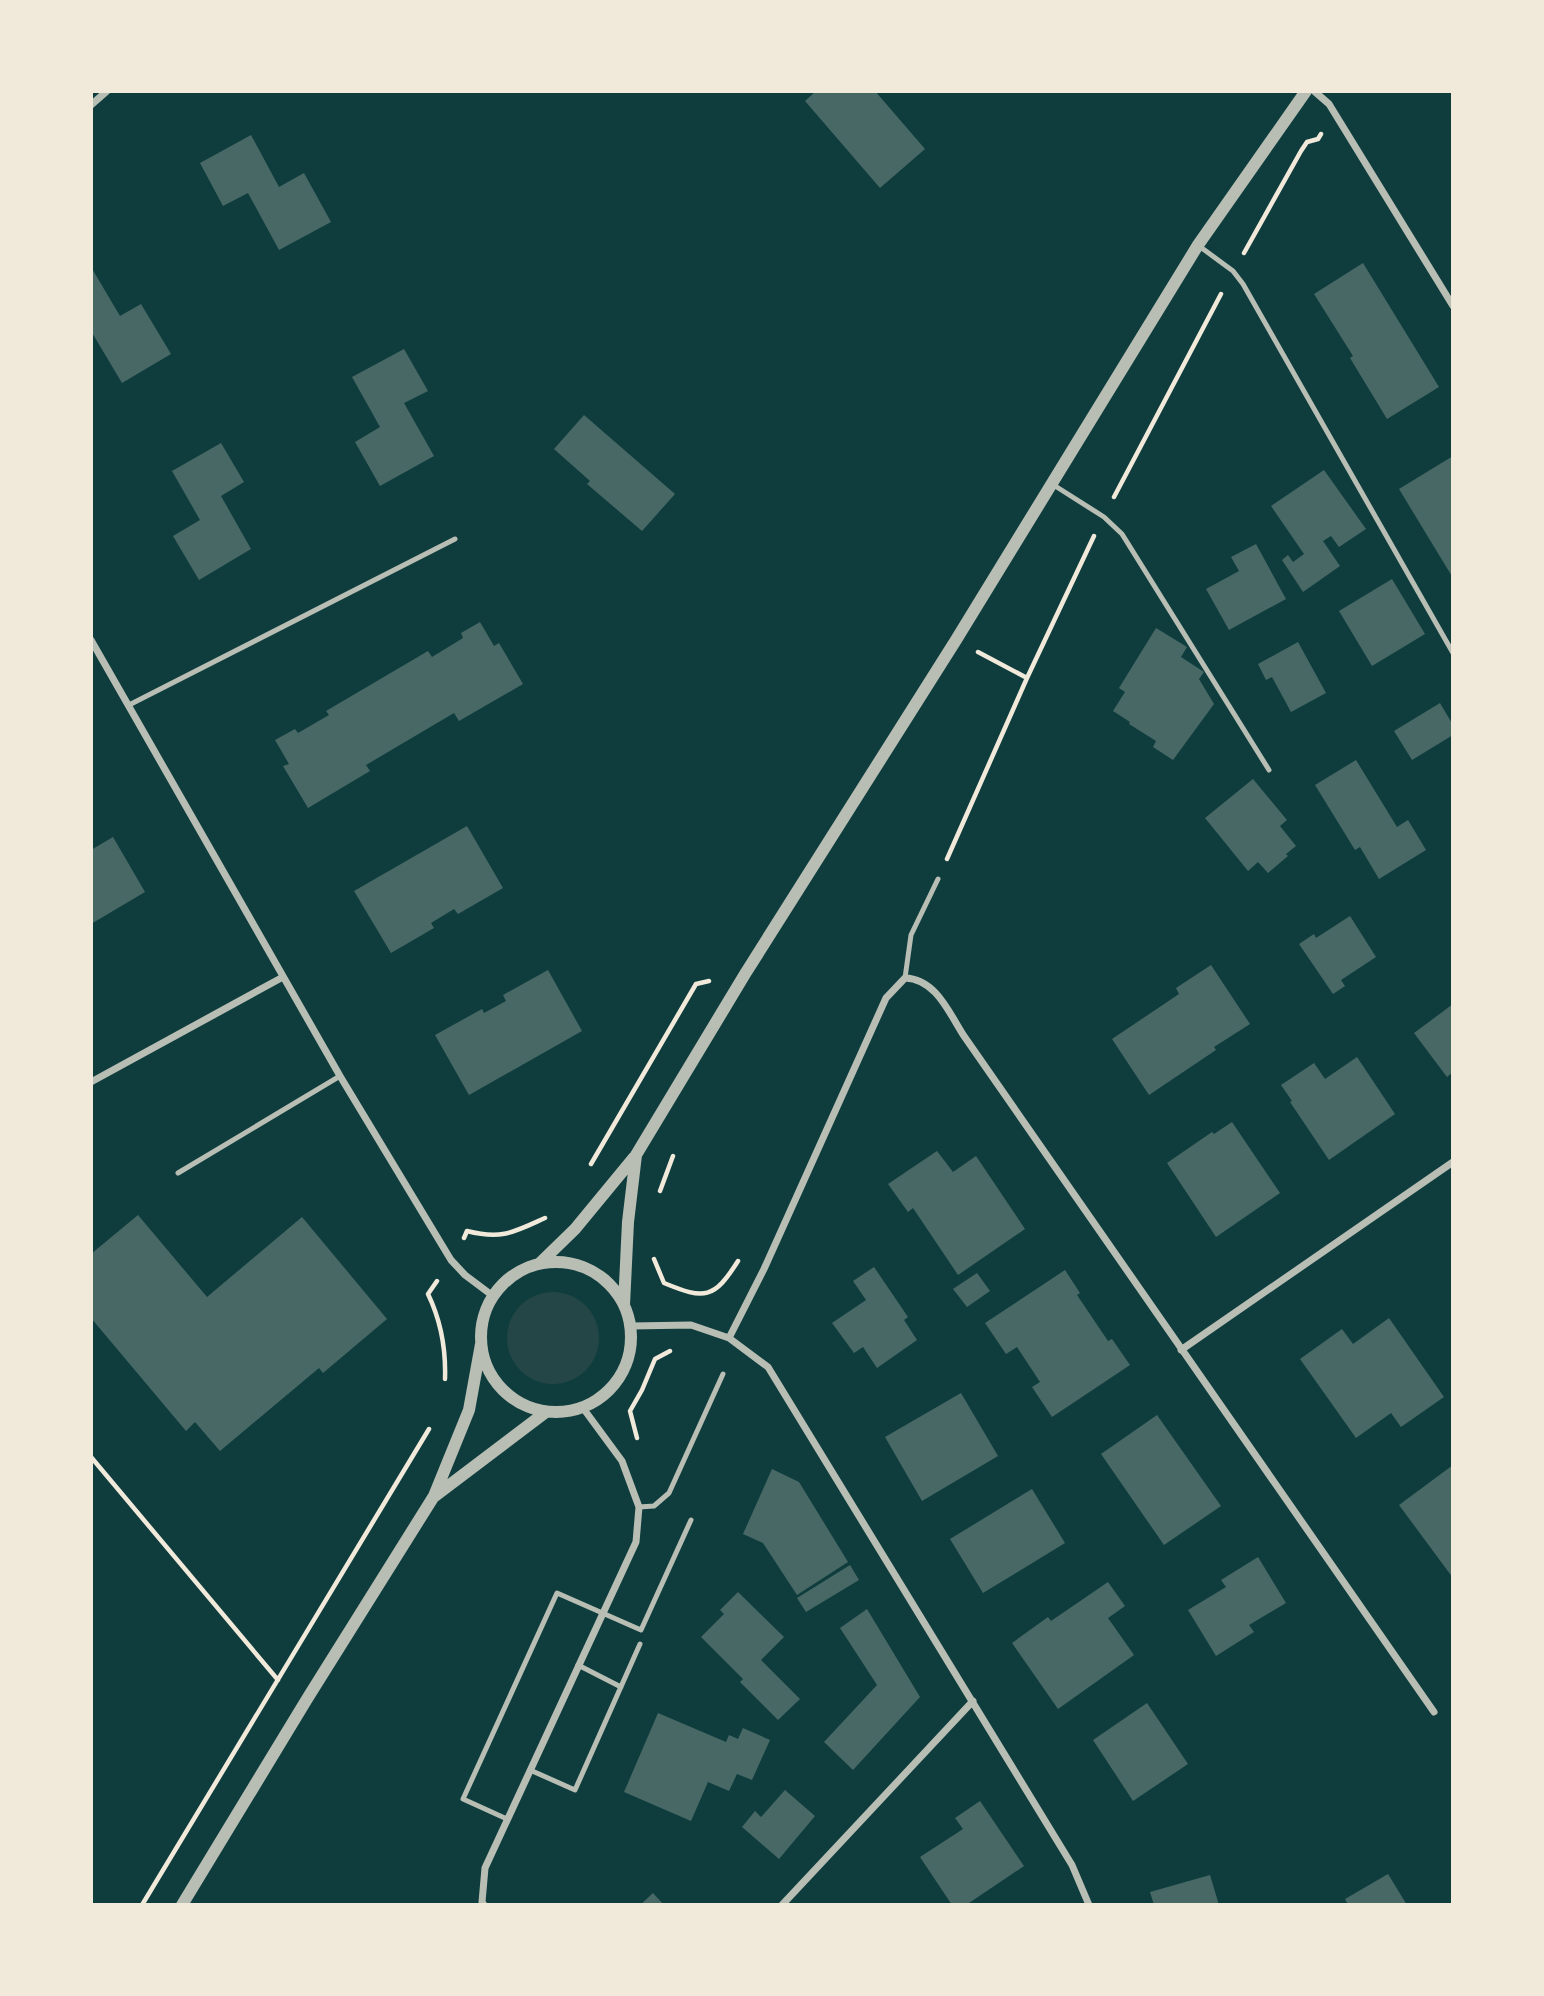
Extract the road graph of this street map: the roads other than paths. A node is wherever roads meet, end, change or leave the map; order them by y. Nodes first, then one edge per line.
1 (107, 91) edge
2 (1306, 91) edge
3 (1314, 91) edge
4 (91, 104) edge
5 (1198, 245) junction
6 (1453, 306) edge
7 (1051, 484) junction
8 (455, 540) dead end
9 (91, 640) edge
10 (1453, 653) edge
11 (129, 705) junction
12 (1269, 770) dead end
13 (938, 879) road end
14 (284, 977) junction
15 (905, 978) junction
16 (340, 1076) junction
17 (91, 1082) edge
18 (636, 1154) junction
19 (1453, 1162) edge
20 (177, 1173) dead end
21 (539, 1264) junction
22 (493, 1296) junction
23 (624, 1305) junction
24 (631, 1326) junction
25 (729, 1338) junction
26 (481, 1344) junction
27 (1181, 1350) junction
28 (723, 1374) dead end
29 (583, 1408) junction
30 (546, 1412) junction
31 (435, 1496) junction
32 (639, 1507) junction
33 (691, 1520) dead end
34 (603, 1613) junction
35 (640, 1644) dead end
36 (578, 1665) junction
37 (621, 1687) junction
38 (973, 1701) junction
39 (1434, 1712) dead end
40 (530, 1770) junction
41 (507, 1819) junction
42 (483, 1904) edge
43 (182, 1905) edge
44 (782, 1905) edge
45 (1088, 1905) edge

1 - 4 street
2 - 5 street
3 - 6 street
5 - 7 street
5 - 10 lane
7 - 12 lane
7 - 18 street
8 - 11 lane
9 - 11 street
11 - 14 street
13 - 15 lane
14 - 16 street
14 - 17 street
15 - 25 street
15 - 27 street
16 - 20 lane
16 - 22 street
18 - 21 street
18 - 23 street
19 - 27 street
21 - 22 street
21 - 23 street
22 - 26 street
23 - 24 street
24 - 25 street
24 - 29 street
25 - 38 street
26 - 30 street
26 - 31 street
27 - 39 street
28 - 32 lane
29 - 30 street
29 - 32 street
30 - 31 street
31 - 43 street
32 - 34 street
33 - 34 lane
34 - 36 street
34 - 41 lane
35 - 37 lane
36 - 37 lane
36 - 40 street
37 - 40 lane
38 - 44 street
38 - 45 street
40 - 41 street
41 - 42 street

